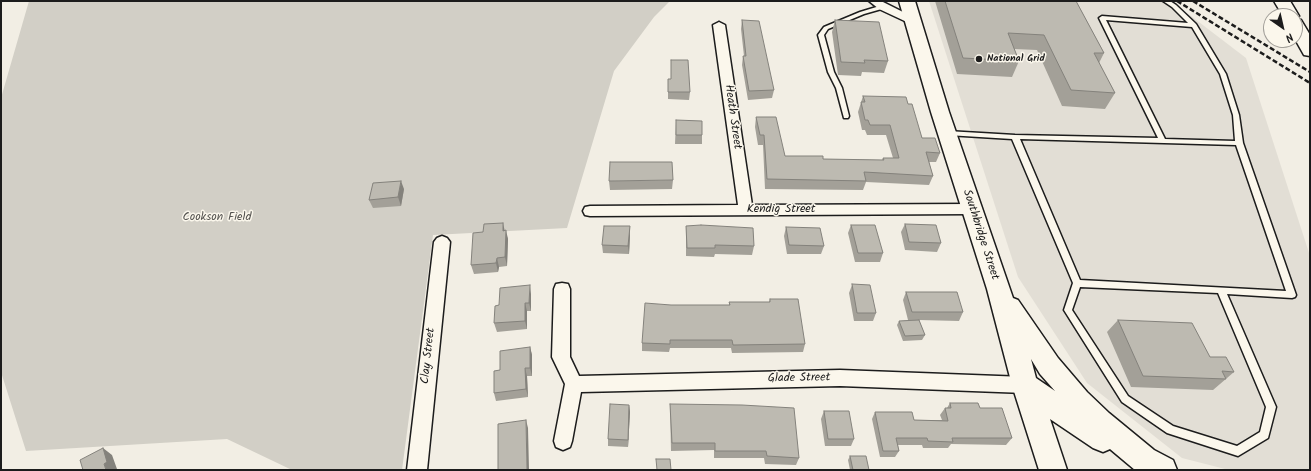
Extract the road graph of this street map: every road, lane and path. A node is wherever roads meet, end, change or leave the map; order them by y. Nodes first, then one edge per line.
1 (907, 1) edge
2 (1166, 1) edge
3 (879, 4) edge
4 (913, 20) junction
5 (719, 25) dead end
6 (1194, 25) junction
7 (846, 116) dead end
8 (947, 133) junction
9 (1015, 137) junction
10 (1163, 141) junction
11 (1239, 143) junction
12 (972, 209) junction
13 (746, 210) junction
14 (590, 211) dead end
15 (442, 242) dead end
16 (1076, 282) junction
17 (562, 290) dead end
18 (998, 290) junction
19 (1221, 290) junction
20 (574, 384) junction
21 (1024, 385) junction
22 (563, 441) dead end
23 (1153, 465) edge
24 (417, 470) edge
25 (1053, 470) edge

1 - 4 main road, Southbridge Street
2 - 6 lane
3 - 4 street
3 - 7 lane
4 - 8 main road, Southbridge Street
5 - 13 street, Heath Street
6 - 10 lane
6 - 11 lane
8 - 9 lane
8 - 12 main road, Southbridge Street
9 - 10 lane
9 - 16 lane
10 - 11 lane
11 - 19 lane
12 - 13 street, Kendig Street
12 - 18 main road, Southbridge Street
13 - 14 street, Kendig Street
15 - 24 street, Clay Street
16 - 19 lane
16 - 19 lane
17 - 20 street
18 - 21 main road, Southbridge Street
18 - 23 main road
20 - 21 street, Glade Street
20 - 22 street
21 - 23 main road
21 - 25 main road, Southbridge Street

